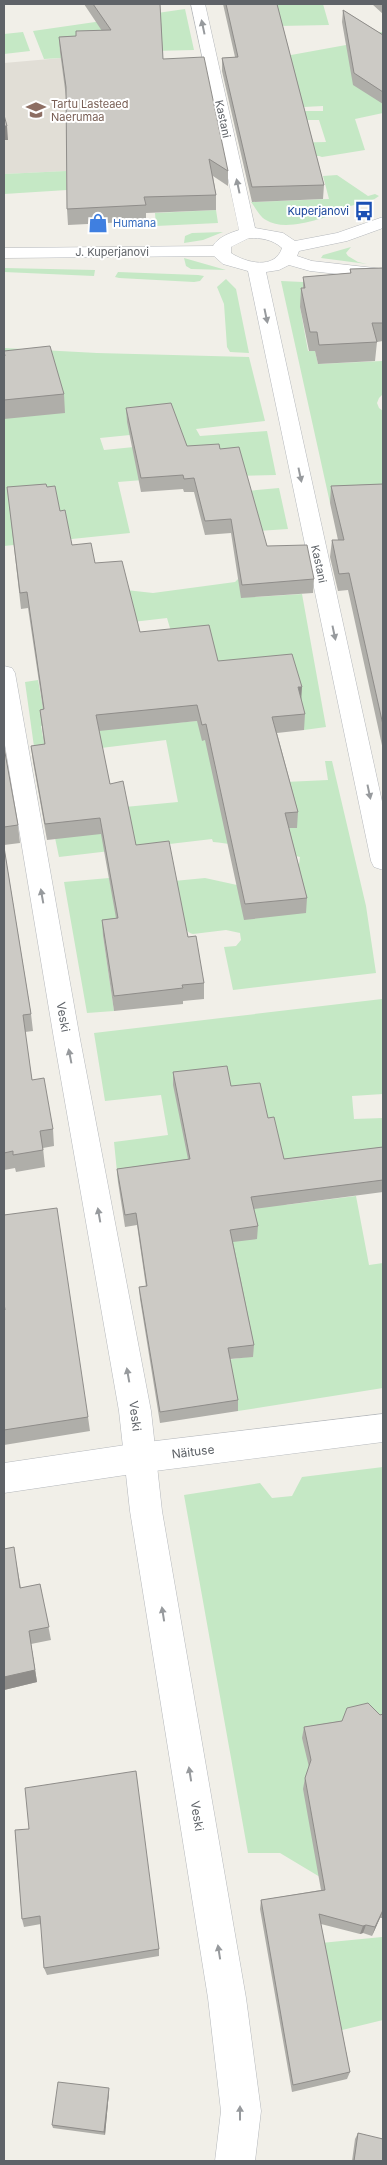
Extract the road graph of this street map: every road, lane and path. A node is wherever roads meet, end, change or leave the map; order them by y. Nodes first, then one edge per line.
1 (198, 4) edge
2 (383, 222) edge
3 (248, 233) junction
4 (221, 251) junction
5 (4, 253) edge
6 (289, 253) junction
7 (256, 268) junction
8 (383, 274) edge
9 (4, 673) edge
10 (11, 761) edge
11 (383, 861) edge
12 (383, 1428) edge
13 (139, 1458) junction
14 (4, 1478) edge
15 (235, 2161) edge

3 -> 1 street, Kastani
2 - 6 street
3 - 4 street
3 - 6 street
4 - 5 street, J. Kuperjanovi
4 - 7 street
6 - 7 street
6 - 8 street
7 -> 11 street, Kastani
9 - 10 street, Veski
13 -> 10 street, Veski
12 - 13 street, Näituse
13 - 14 street, Näituse
15 -> 13 street, Veski

